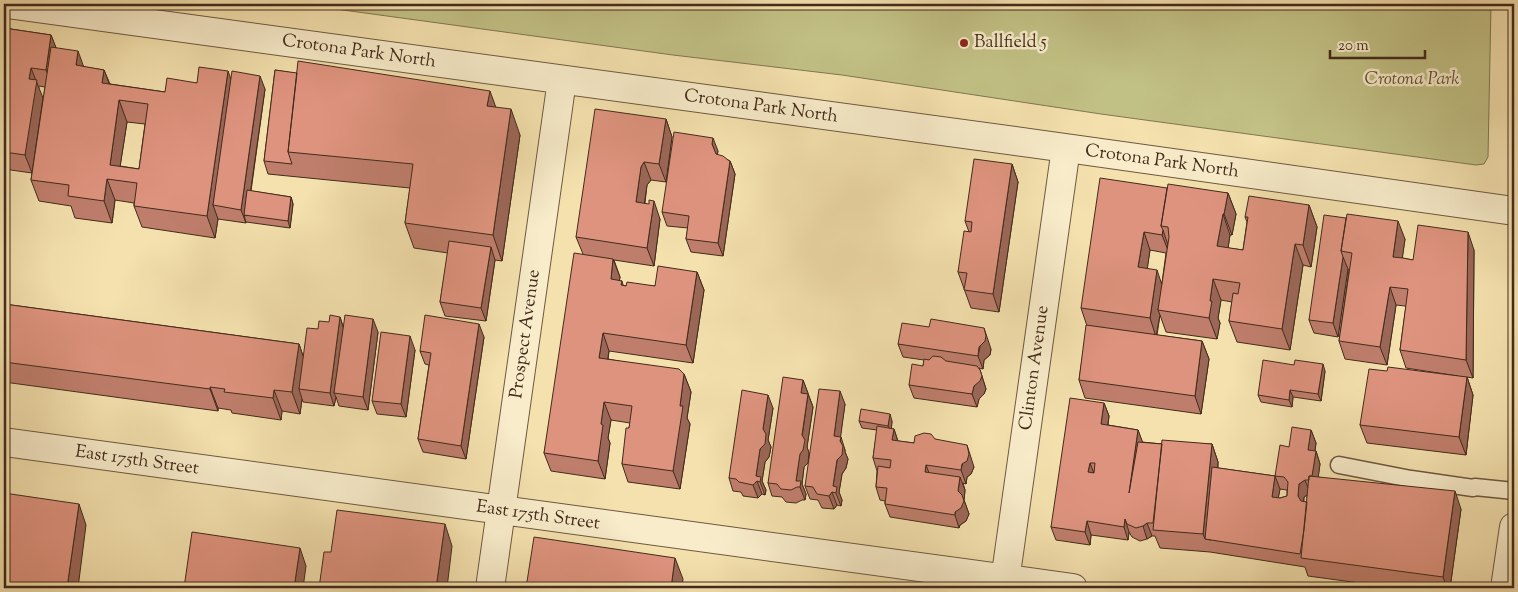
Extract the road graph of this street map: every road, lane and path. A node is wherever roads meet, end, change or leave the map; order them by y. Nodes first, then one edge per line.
1 (7, 4) edge
2 (562, 80) junction
3 (1066, 148) junction
4 (1514, 211) edge
5 (4, 442) edge
6 (1339, 465) dead end
7 (1514, 492) edge
8 (501, 511) junction
9 (1514, 527) edge
10 (1005, 583) edge
11 (490, 588) edge
12 (1072, 588) edge
13 (1505, 588) edge

1 - 2 street, Crotona Park North
2 - 3 street, Crotona Park North
2 - 8 street, Prospect Avenue
3 - 4 street, Crotona Park North
3 - 10 street, Clinton Avenue
5 - 8 street, East 175th Street
6 - 7 lane
8 - 10 street, East 175th Street
8 - 11 street, Prospect Avenue
9 - 13 street
10 - 12 street, East 175th Street

